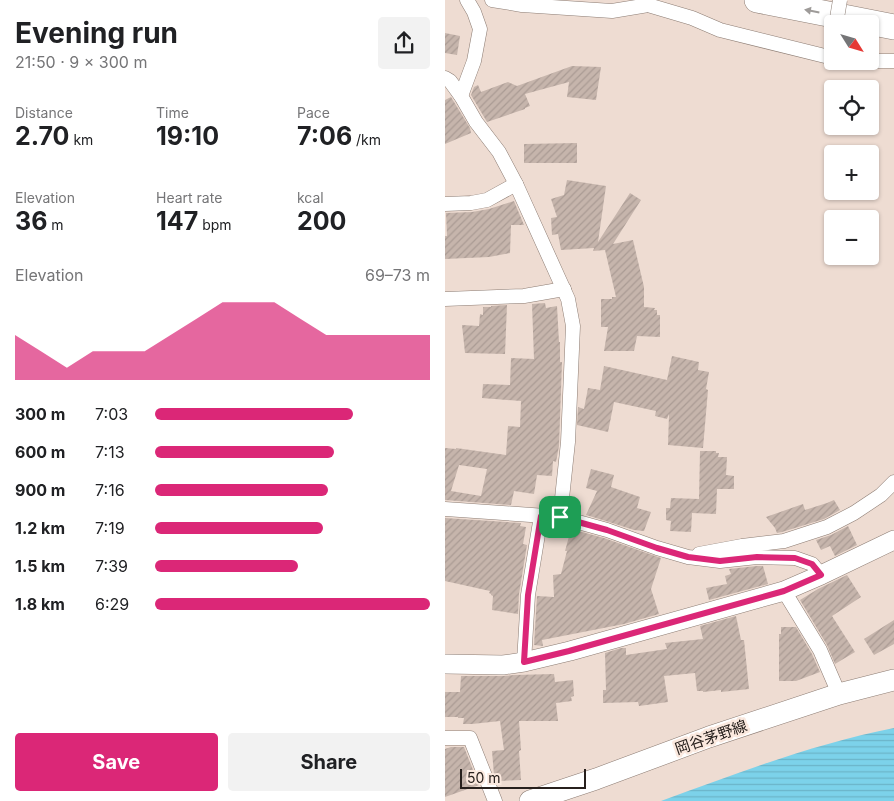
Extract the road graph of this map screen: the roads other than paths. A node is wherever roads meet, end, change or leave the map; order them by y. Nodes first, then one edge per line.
1 (467, 0) edge
2 (492, 0) edge
3 (757, 0) edge
4 (840, 0) edge
5 (838, 15) edge
6 (894, 27) edge
7 (824, 51) edge
8 (879, 61) edge
9 (894, 61) edge
10 (445, 78) edge
11 (461, 96) junction
12 (516, 184) junction
13 (445, 204) edge
14 (564, 289) junction
15 (445, 299) edge
16 (894, 482) edge
17 (445, 509) edge
18 (541, 516) junction
19 (560, 517) junction
20 (894, 540) edge
21 (688, 557) junction
22 (821, 575) junction
23 (784, 591) junction
24 (524, 662) junction
25 (445, 664) edge
26 (894, 680) edge
27 (839, 694) junction
28 (445, 738) edge
29 (495, 801) edge
30 (530, 801) edge

1 - 11 street
2 - 7 street
6 -> 3 highway
4 - 5 street, bridge
8 - 9 street
10 - 11 street
11 - 12 street
12 - 13 street
12 - 14 street
14 - 15 street
14 - 19 street
16 - 21 street
17 - 18 street
18 - 19 street
18 - 24 street
19 - 21 street
20 - 22 street
21 - 22 street
22 - 23 street
23 - 24 street
23 - 27 street
24 - 25 street
26 - 27 main road, 岡谷茅野線
27 - 30 main road, 岡谷茅野線
28 - 29 street

